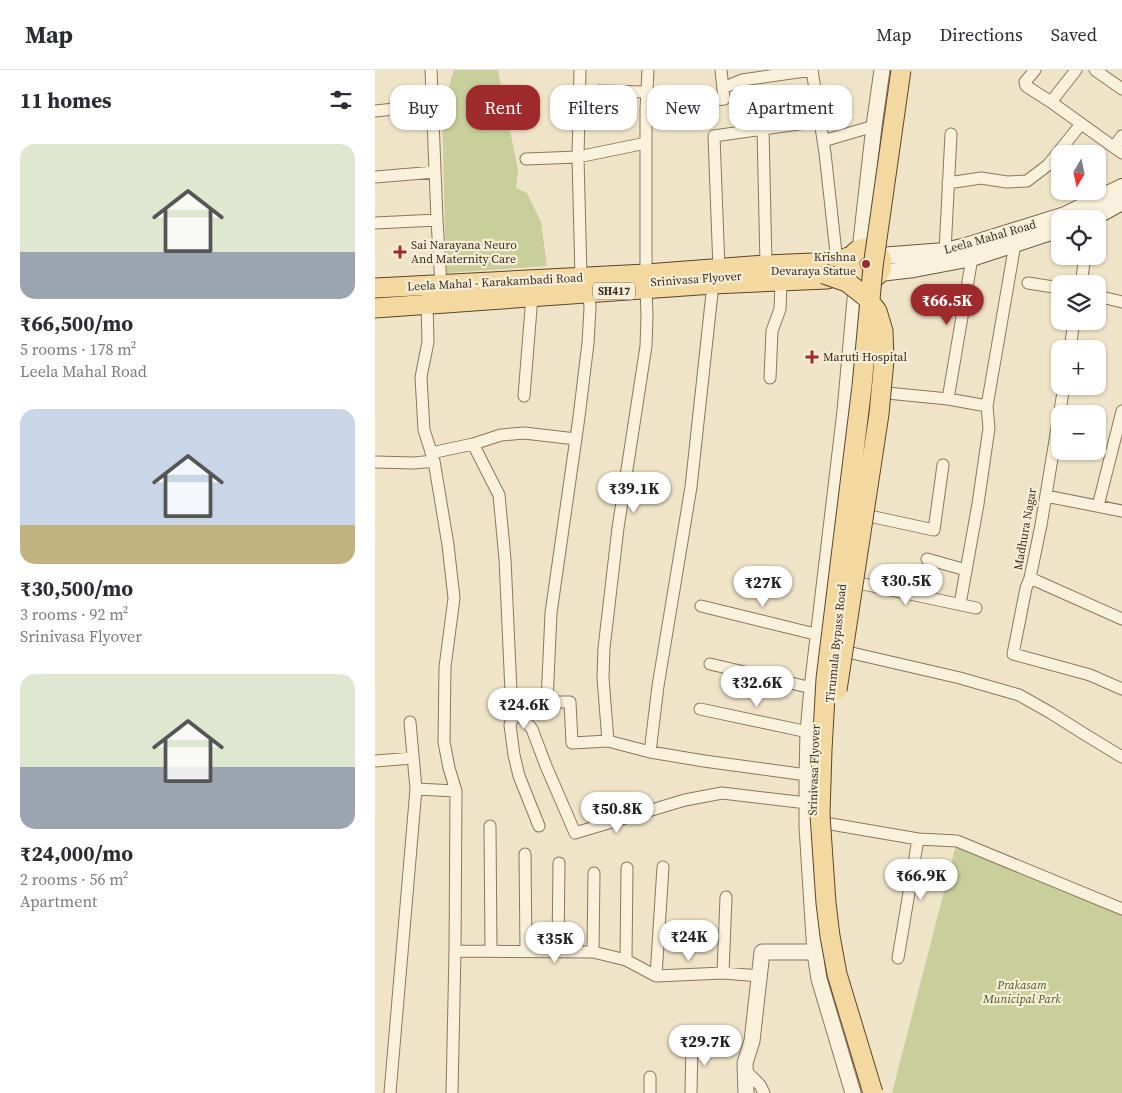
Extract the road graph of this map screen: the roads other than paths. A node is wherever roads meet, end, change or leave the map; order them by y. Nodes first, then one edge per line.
1 (431, 70) edge
2 (581, 70) edge
3 (648, 70) edge
4 (721, 70) edge
5 (812, 70) edge
6 (882, 70) edge
7 (891, 70) edge
8 (901, 70) edge
9 (909, 70) edge
10 (1035, 70) edge
11 (1076, 70) edge
12 (1102, 72) edge
13 (431, 85) edge
14 (647, 85) edge
15 (814, 85) edge
16 (723, 88) junction
17 (1122, 89) edge
18 (637, 92) edge
19 (647, 92) joint
20 (1051, 102) junction
21 (390, 109) edge
22 (646, 109) junction
23 (375, 111) edge
24 (1081, 124) junction
25 (874, 126) junction
26 (433, 130) edge
27 (756, 130) edge
28 (763, 130) edge
29 (821, 130) edge
30 (951, 134) dead end
31 (1122, 136) edge
32 (823, 140) junction
33 (646, 143) junction
34 (1118, 150) edge
35 (578, 157) junction
36 (526, 159) dead end
37 (435, 172) junction
38 (375, 177) edge
39 (948, 183) junction
40 (1122, 187) edge
41 (1122, 202) edge
42 (1093, 210) edge
43 (1100, 210) edge
44 (1051, 219) edge
45 (437, 220) junction
46 (375, 223) edge
47 (1051, 232) edge
48 (1015, 244) junction
49 (945, 251) junction
50 (972, 258) junction
51 (863, 263) junction
52 (766, 265) junction
53 (716, 277) junction
54 (646, 282) junction
55 (781, 282) junction
56 (1028, 283) dead end
57 (441, 285) junction
58 (585, 285) junction
59 (1051, 287) edge
60 (375, 288) edge
61 (532, 296) junction
62 (375, 297) edge
63 (1106, 298) edge
64 (1122, 302) edge
65 (427, 305) junction
66 (375, 308) edge
67 (770, 378) dead end
68 (866, 391) junction
69 (1063, 395) edge
70 (524, 396) dead end
71 (948, 399) junction
72 (987, 406) junction
73 (1122, 410) edge
74 (576, 439) junction
75 (473, 444) junction
76 (433, 457) junction
77 (375, 462) edge
78 (943, 465) dead end
79 (1046, 496) junction
80 (1098, 506) junction
81 (1122, 511) edge
82 (851, 512) junction
83 (927, 559) dead end
84 (966, 570) junction
85 (1030, 578) junction
86 (843, 579) junction
87 (960, 604) junction
88 (701, 606) dead end
89 (976, 608) dead end
90 (1122, 619) edge
91 (819, 635) junction
92 (835, 649) junction
93 (710, 664) dead end
94 (812, 688) junction
95 (1122, 688) edge
96 (547, 702) junction
97 (700, 709) dead end
98 (516, 710) junction
99 (409, 722) dead end
100 (808, 732) junction
101 (608, 740) junction
102 (650, 752) junction
103 (1122, 757) edge
104 (413, 758) junction
105 (375, 761) edge
106 (807, 776) junction
107 (416, 788) junction
108 (456, 791) junction
109 (807, 803) junction
110 (825, 823) junction
111 (490, 826) dead end
112 (539, 826) dead end
113 (918, 839) junction
114 (822, 850) junction
115 (525, 854) dead end
116 (559, 863) dead end
117 (663, 867) dead end
118 (627, 868) dead end
119 (595, 873) dead end
120 (726, 897) dead end
121 (1122, 909) edge
122 (455, 951) junction
123 (491, 951) junction
124 (526, 951) junction
125 (558, 951) junction
126 (839, 951) junction
127 (593, 952) junction
128 (815, 953) junction
129 (898, 958) dead end
130 (626, 960) junction
131 (723, 973) junction
132 (656, 976) junction
133 (760, 976) junction
134 (693, 1041) dead end
135 (745, 1070) junction
136 (650, 1077) dead end
137 (390, 1093) edge
138 (453, 1093) edge
139 (650, 1093) edge
140 (691, 1093) edge
141 (746, 1093) edge
142 (765, 1093) edge
143 (853, 1093) edge
144 (859, 1093) edge
145 (873, 1093) edge
146 (880, 1093) edge

1 - 13 street
2 - 35 street
3 - 14 street
4 - 16 street
5 - 15 street
5 - 16 street
6 - 25 street
7 - 144 main road, Srinivasa Flyover
8 - 114 main road, Srinivasa Flyover, bridge
9 - 51 street
10 - 20 street
11 - 20 street
12 - 17 street
16 - 22 street
18 - 19 street
19 - 22 street
20 - 24 street
21 - 23 street
22 - 33 street
24 - 34 street
24 - 39 street
25 - 32 street
25 - 51 street
26 - 37 street
27 - 53 street
28 - 52 street
29 - 32 street
30 - 39 street
31 - 34 street
32 - 51 street
33 - 35 street
33 - 54 street
35 - 36 street
35 - 58 street
37 - 38 street
37 - 45 street
39 - 49 street
40 - 42 main road, Leela Mahal Road
41 - 43 main road, Leela Mahal Road
44 - 49 main road, Leela Mahal Road
45 - 46 street
45 - 57 street
47 - 48 main road, Leela Mahal Road
48 - 50 main road, Leela Mahal Road
48 - 72 street
49 - 51 main road, Leela Mahal Road
50 - 51 main road, Leela Mahal Road
50 - 71 street
51 - 52 main road, Leela Mahal - Karakambadi Road / SH417
51 - 55 main road, Leela Mahal - Karakambadi Road / SH417
51 - 68 street, Tirumala Bypass Road
51 - 91 street, Tirumala Bypass Road
52 - 53 main road, Leela Mahal - Karakambadi Road / SH417
53 - 54 main road, Leela Mahal - Karakambadi Road / SH417
53 - 55 main road, Leela Mahal - Karakambadi Road / SH417
53 - 102 street
54 - 58 main road, Leela Mahal - Karakambadi Road / SH417
54 - 101 street
55 - 67 street
56 - 59 street
57 - 58 main road, Leela Mahal - Karakambadi Road / SH417
57 - 60 main road, Leela Mahal - Karakambadi Road / SH417
58 - 61 main road, Leela Mahal - Karakambadi Road / SH417
58 - 74 street
61 - 65 main road, Leela Mahal - Karakambadi Road / SH417
61 - 70 street
62 - 114 main road, Srinivasa Flyover, bridge
63 - 64 street
65 - 66 main road, Leela Mahal - Karakambadi Road / SH417
65 - 76 street
68 - 71 street
68 - 82 street, Tirumala Bypass Road
69 - 79 street, Madhura Nagar
71 - 72 street
72 - 84 street
73 - 80 street
74 - 75 street
74 - 96 street
75 - 76 street
75 - 98 street
76 - 77 street
76 - 108 street
78 - 82 street
79 - 80 street
79 - 85 street, Madhura Nagar
80 - 81 street
82 - 86 street, Tirumala Bypass Road
83 - 84 street
84 - 87 street
85 - 90 street, Madhura Nagar
85 - 95 street
86 - 87 street
86 - 92 street, Tirumala Bypass Road
87 - 89 street
88 - 91 street
91 - 94 street, Tirumala Bypass Road
92 - 103 street
92 - 110 street, Tirumala Bypass Road
93 - 94 street
94 - 100 street, Tirumala Bypass Road
96 - 98 street
96 - 101 street
97 - 100 street
98 - 109 street
98 - 112 street
99 - 104 street
100 - 106 street, Tirumala Bypass Road
101 - 102 street
102 - 106 street
104 - 105 street
104 - 107 street
106 - 109 street, Tirumala Bypass Road
107 - 108 street
107 - 137 street
108 - 122 street
109 - 128 street, Tirumala Bypass Road
110 - 113 street
110 - 126 street, Tirumala Bypass Road
111 - 123 street
113 - 121 street
113 - 129 street
114 - 145 main road, Srinivasa Flyover, bridge
115 - 124 street
116 - 125 street
117 - 132 street
118 - 130 street
119 - 127 street
120 - 131 street
122 - 123 street
122 - 138 street
123 - 124 street
124 - 125 street
125 - 127 street
126 - 128 street
126 - 146 street, Tirumala Bypass Road
127 - 130 street
128 - 133 street
128 - 143 street, Tirumala Bypass Road
130 - 132 street
131 - 132 street
131 - 133 street
133 - 135 street
134 - 140 street
135 - 141 street
135 - 142 street
136 - 139 street

